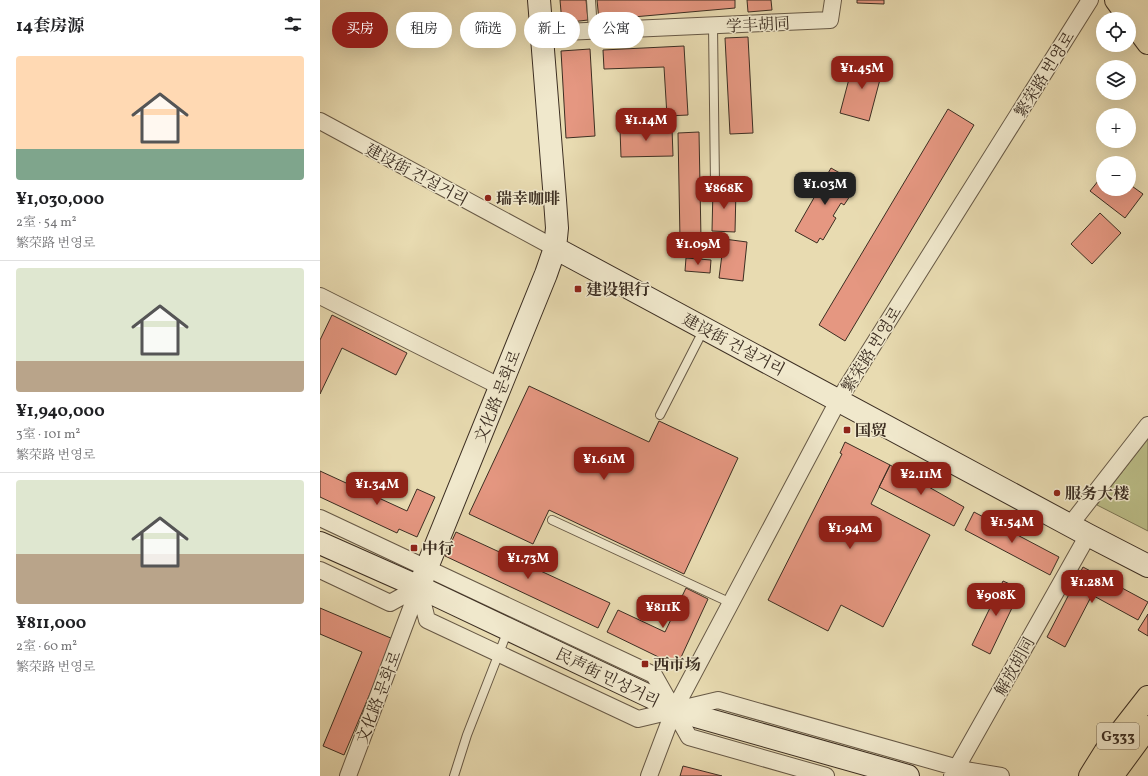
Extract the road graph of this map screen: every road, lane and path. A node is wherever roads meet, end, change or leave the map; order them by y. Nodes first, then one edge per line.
1 (539, 0) edge
2 (591, 0) edge
3 (833, 0) edge
4 (1090, 0) edge
5 (1116, 0) edge
6 (1135, 0) edge
7 (540, 12) edge
8 (592, 12) edge
9 (1148, 17) edge
10 (713, 26) junction
11 (644, 29) edge
12 (1148, 43) edge
13 (543, 48) edge
14 (320, 122) edge
15 (715, 184) dead end
16 (555, 248) junction
17 (320, 296) edge
18 (705, 329) junction
19 (501, 386) junction
20 (838, 401) junction
21 (660, 416) dead end
22 (1148, 425) edge
23 (320, 518) edge
24 (552, 520) dead end
25 (1079, 530) junction
26 (320, 543) edge
27 (1148, 566) edge
28 (320, 570) edge
29 (423, 578) junction
30 (731, 603) junction
31 (508, 629) junction
32 (499, 654) junction
33 (1148, 697) edge
34 (674, 710) junction
35 (1148, 727) edge
36 (955, 772) edge
37 (348, 776) edge
38 (454, 776) edge
39 (649, 776) edge
40 (826, 776) edge
41 (908, 776) edge
42 (1002, 776) edge
43 (1090, 776) edge
44 (1112, 776) edge

1 - 7 street, 文化路 문화로
2 - 8 lane
3 - 10 street, 学丰胡同
4 - 20 street, 繁荣路 번영로
5 - 12 main road
6 - 9 main road
10 - 11 street, 学丰胡同
10 - 15 lane
13 - 16 street, 文化路 문화로
14 - 16 street, 建设街 건설거리
16 - 18 street, 建设街 건설거리
16 - 19 street, 文化路 문화로
17 - 19 street
18 - 20 street, 建设街 건설거리
18 - 21 lane
19 - 29 street, 文化路 문화로
20 - 25 street, 建设街 건설거리
20 - 30 street, 繁荣路 번영로
22 - 25 street, 解放胡同
23 - 29 street
24 - 30 lane
25 - 27 street, 建设街 건설거리
25 - 36 street, 解放胡同
26 - 29 street, 民声街 민성거리
28 - 29 street
29 - 31 street, 民声街 민성거리
29 - 32 street
29 - 34 street
29 - 37 street, 文化路 문화로
30 - 34 street, 繁荣路 번영로
31 - 32 lane
31 - 34 street, 民声街 민성거리
32 - 34 street
32 - 38 lane
33 - 43 main road, G333
34 - 36 street
34 - 39 street, 繁荣路 번영로
34 - 40 street
34 - 41 street, 民声街 민성거리
35 - 44 main road, G333
36 - 42 street

